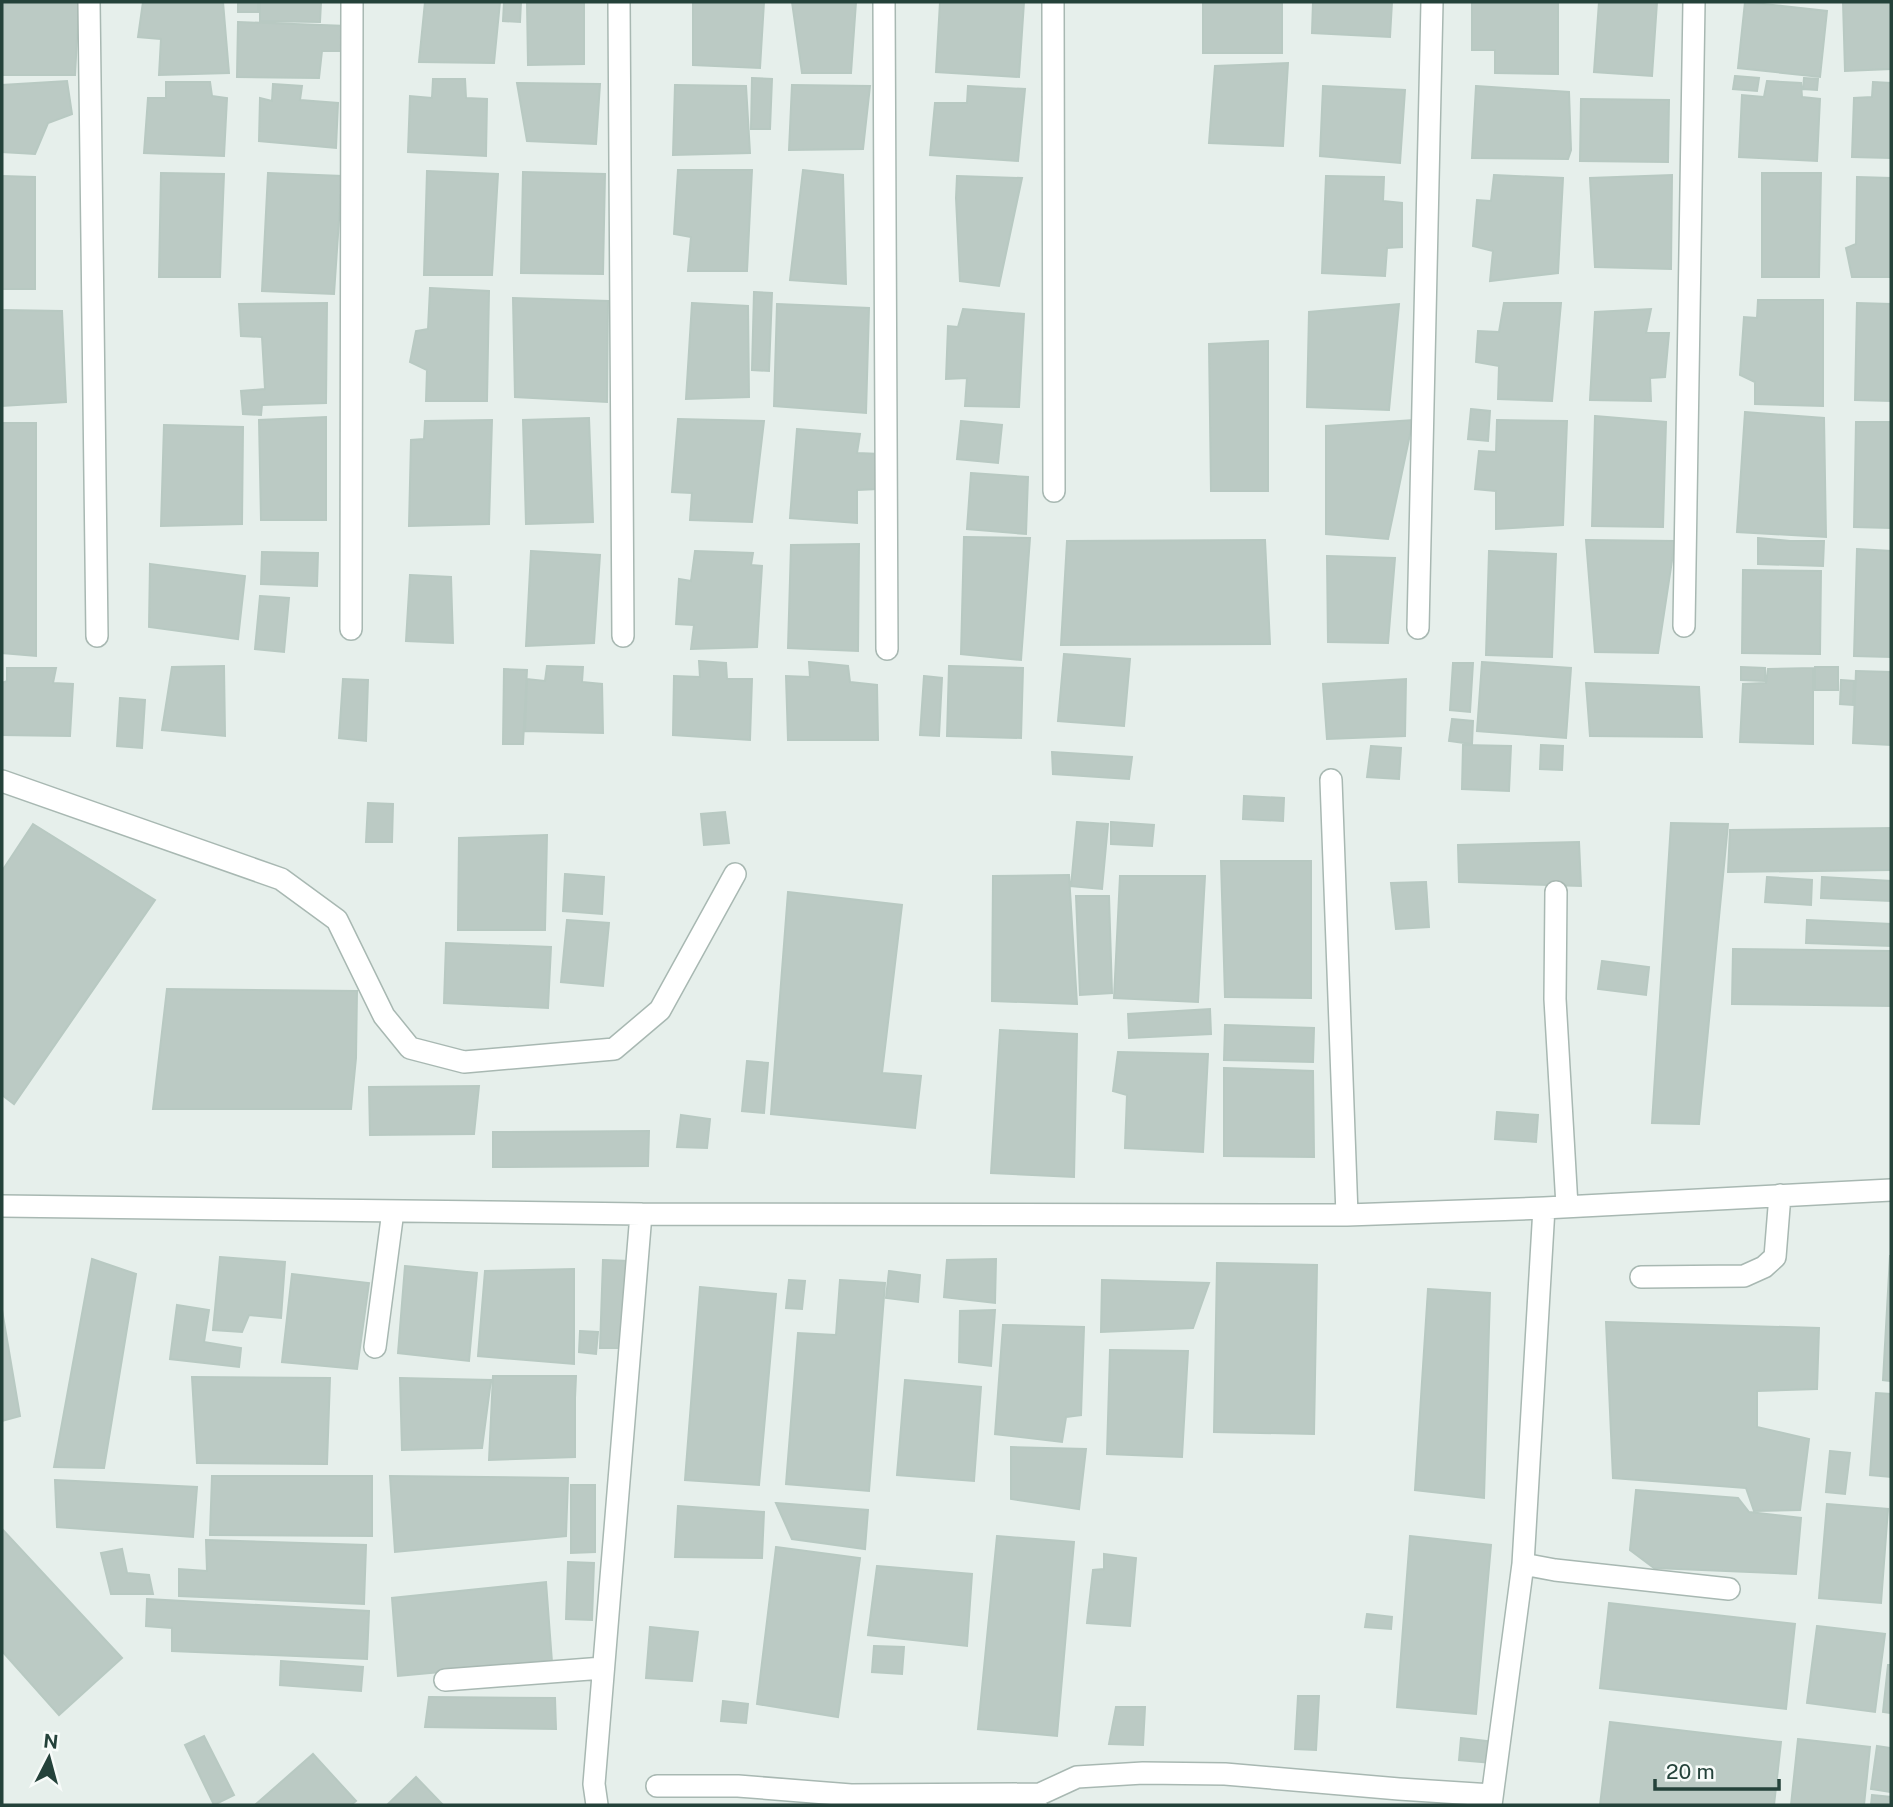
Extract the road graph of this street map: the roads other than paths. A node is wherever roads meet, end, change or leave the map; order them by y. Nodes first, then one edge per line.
1 (89, 2) edge
2 (352, 2) edge
3 (619, 2) edge
4 (884, 2) edge
5 (1053, 2) edge
6 (1432, 2) edge
7 (1694, 2) edge
8 (1054, 491) dead end
9 (1684, 626) dead end
10 (1418, 628) dead end
11 (351, 629) dead end
12 (97, 636) dead end
13 (623, 636) dead end
14 (887, 649) dead end
15 (1331, 780) dead end
16 (2, 781) edge
17 (735, 874) dead end
18 (1556, 892) dead end
19 (1891, 1189) edge
20 (1780, 1195) junction
21 (2, 1206) edge
22 (1567, 1206) junction
23 (1544, 1208) junction
24 (393, 1211) junction
25 (641, 1214) junction
26 (1347, 1215) junction
27 (1641, 1277) dead end
28 (375, 1348) dead end
29 (1523, 1564) junction
30 (1730, 1589) dead end
31 (603, 1668) junction
32 (445, 1680) dead end
33 (657, 1786) dead end
34 (1037, 1800) edge
35 (1492, 1800) edge
36 (597, 1805) edge

1 - 12 street
2 - 11 street
3 - 13 street
4 - 14 street
5 - 8 street
6 - 10 street
7 - 9 street
15 - 26 street
16 - 17 street
18 - 22 street
19 - 20 street
20 - 22 street
20 - 27 street
21 - 24 street
22 - 23 street
23 - 26 street
23 - 29 street
24 - 25 street
24 - 28 street
25 - 26 street
25 - 31 street
29 - 30 street
29 - 35 street
31 - 32 street
31 - 36 street
33 - 34 street
34 - 35 street

